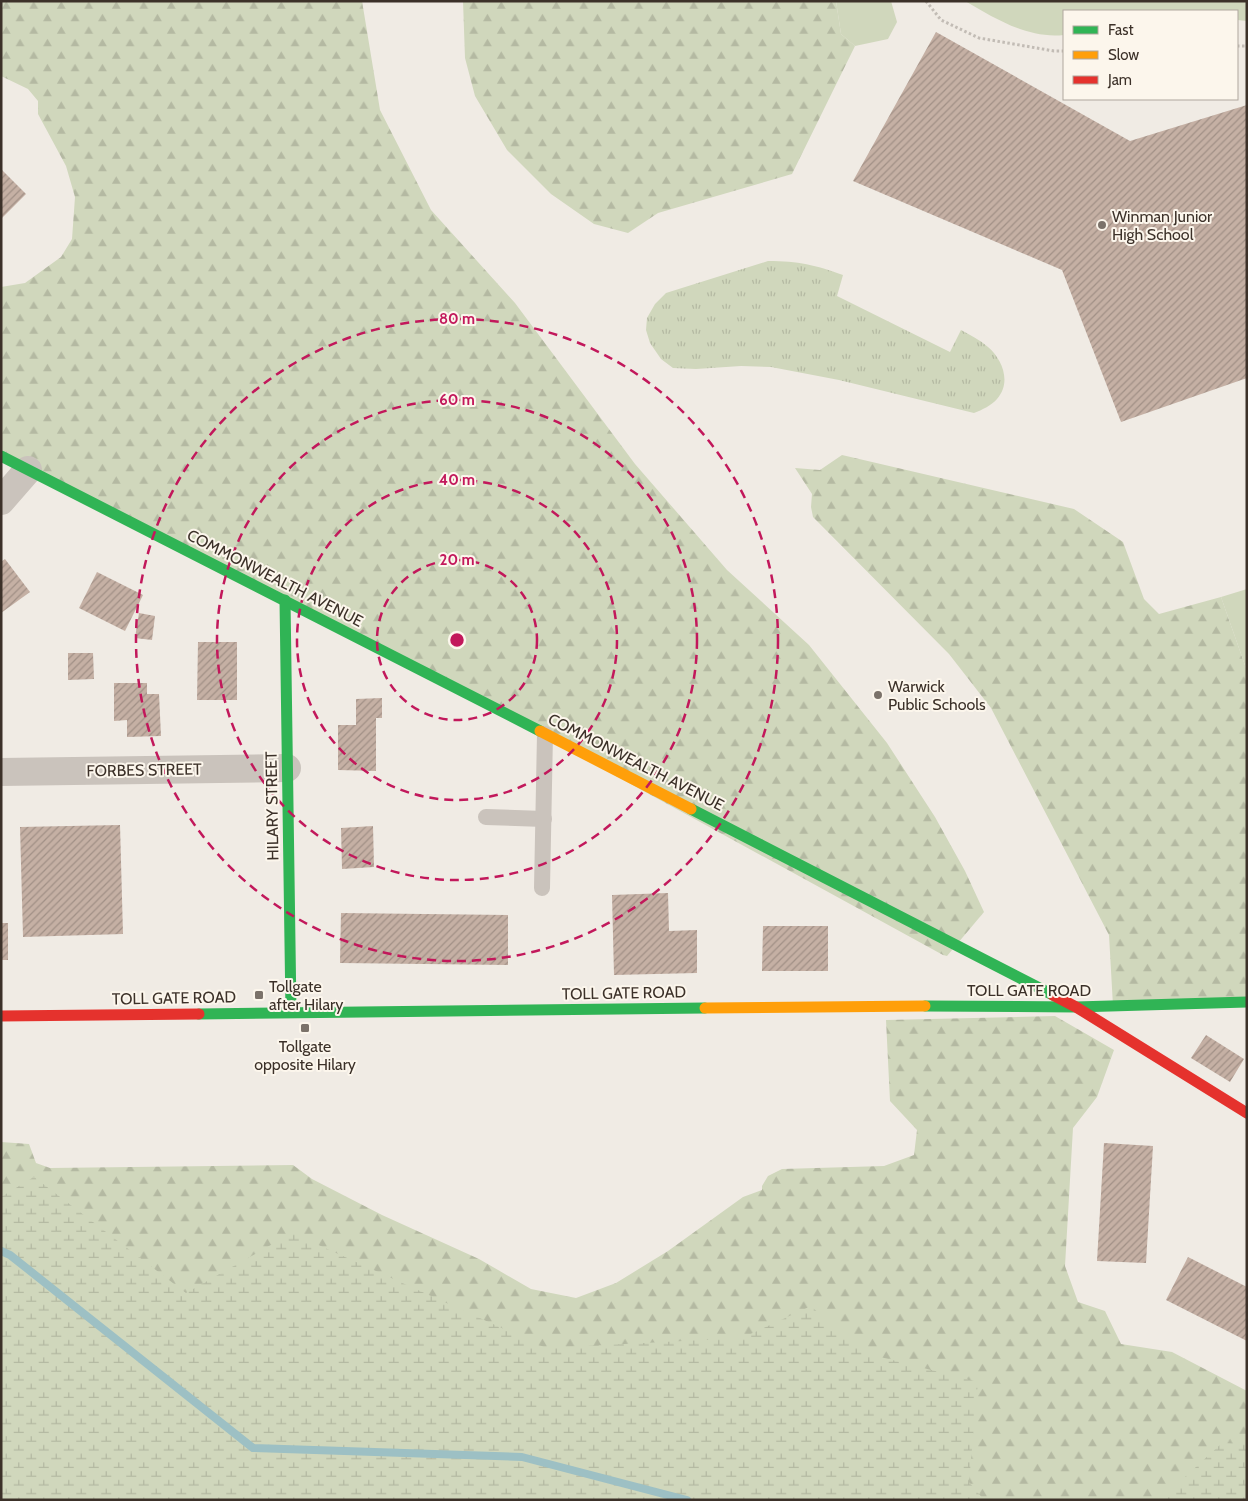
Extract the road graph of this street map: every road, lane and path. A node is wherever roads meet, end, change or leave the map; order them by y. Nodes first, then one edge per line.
1 (926, 1) edge
2 (1063, 51) edge
3 (1, 456) edge
4 (28, 470) junction
5 (1, 501) edge
6 (285, 600) junction
7 (545, 734) junction
8 (287, 768) junction
9 (1, 772) edge
10 (486, 818) dead end
11 (544, 819) junction
12 (542, 888) dead end
13 (1247, 1002) edge
14 (1076, 1007) junction
15 (291, 1012) junction
16 (1, 1016) edge
17 (1247, 1113) edge

1 - 2 path
3 - 4 street, COMMONWEALTH AVENUE
4 - 5 street
4 - 6 street, COMMONWEALTH AVENUE
6 - 7 street, COMMONWEALTH AVENUE
6 - 8 street, HILARY STREET
7 - 11 lane
7 - 14 street, COMMONWEALTH AVENUE
8 - 9 street, FORBES STREET
8 - 15 street, HILARY STREET
10 - 11 lane
11 - 12 lane
13 - 14 street, TOLL GATE ROAD
14 - 15 street, TOLL GATE ROAD
14 - 17 street, COMMONWEALTH AVENUE
15 - 16 street, TOLL GATE ROAD

